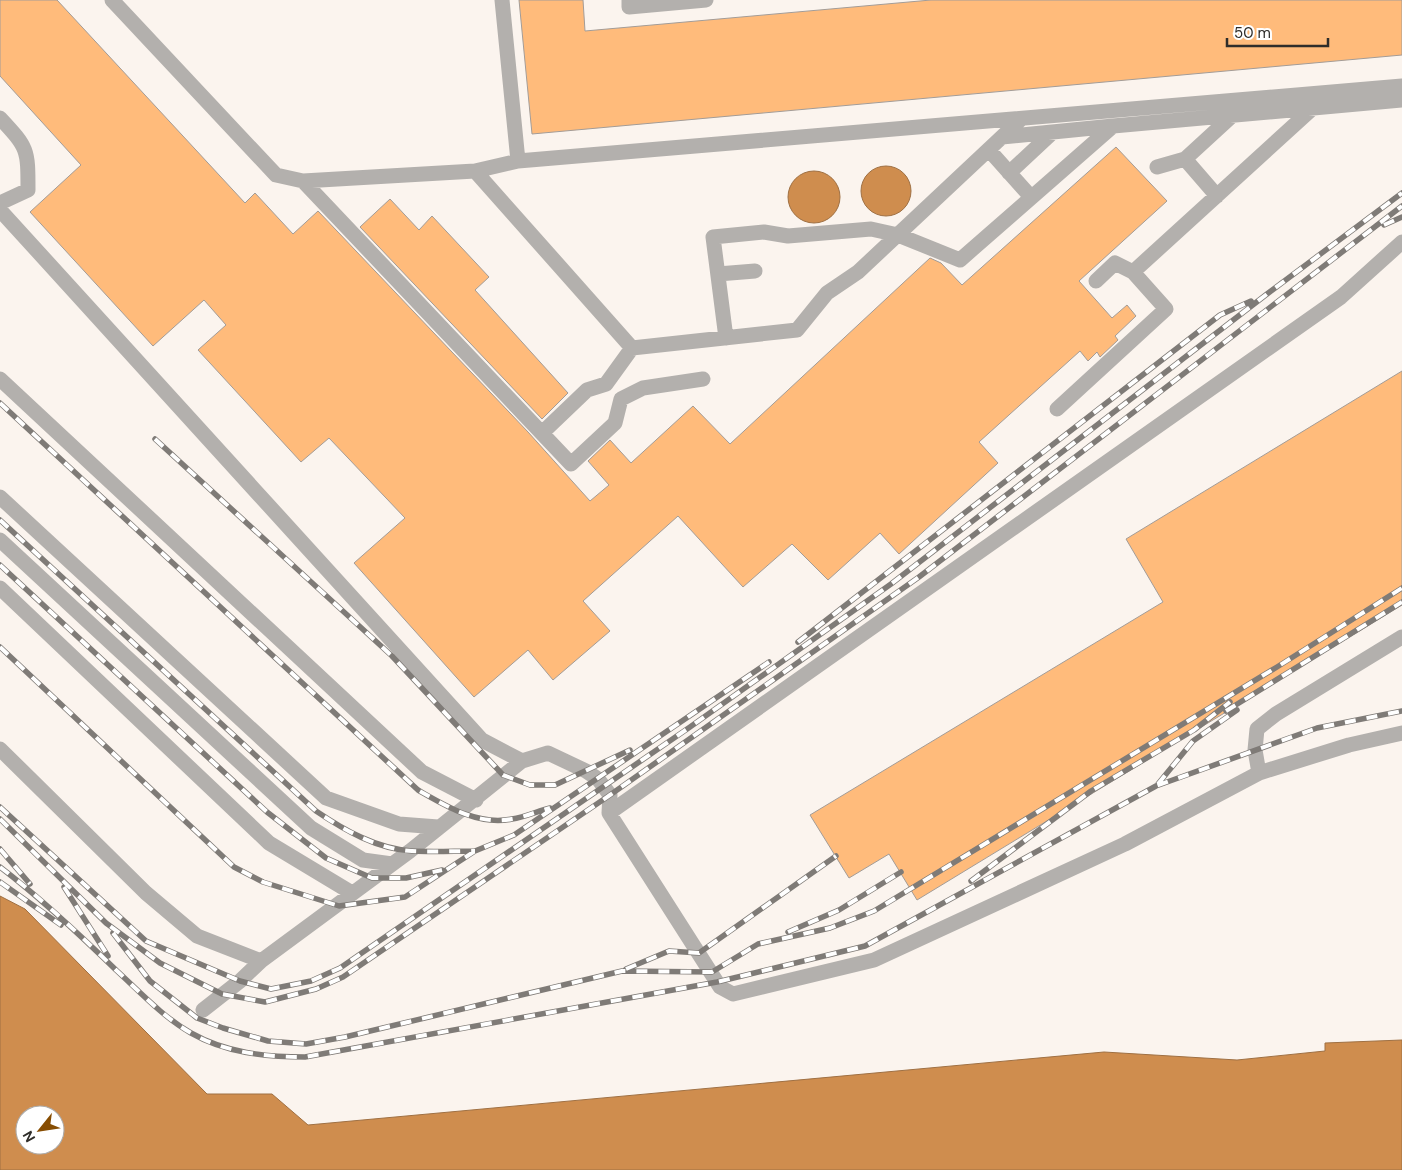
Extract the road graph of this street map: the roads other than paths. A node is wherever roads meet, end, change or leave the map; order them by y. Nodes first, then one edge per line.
1 (112, 0) edge
2 (502, 0) edge
3 (628, 0) edge
4 (706, 0) edge
5 (1402, 86) edge
6 (1402, 100) edge
7 (1313, 108) junction
8 (1233, 115) junction
9 (0, 118) edge
10 (1020, 120) junction
11 (1113, 126) junction
12 (1053, 132) junction
13 (1002, 137) junction
14 (989, 150) junction
15 (1185, 159) junction
16 (518, 161) junction
17 (1157, 167) dead end
18 (475, 171) junction
19 (1009, 173) junction
20 (303, 181) junction
21 (1217, 196) junction
22 (1031, 197) junction
23 (0, 203) edge
24 (0, 210) edge
25 (898, 235) junction
26 (1402, 242) edge
27 (755, 271) dead end
28 (1133, 272) junction
29 (718, 274) junction
30 (1096, 281) dead end
31 (726, 338) junction
32 (632, 348) junction
33 (0, 379) edge
34 (704, 379) dead end
35 (606, 384) junction
36 (622, 399) junction
37 (1056, 410) dead end
38 (542, 433) junction
39 (0, 497) edge
40 (0, 540) edge
41 (0, 588) edge
42 (1402, 637) edge
43 (1402, 733) edge
44 (0, 749) edge
45 (522, 760) junction
46 (1259, 773) junction
47 (476, 800) junction
48 (609, 813) junction
49 (438, 827) junction
50 (392, 864) junction
51 (352, 893) junction
52 (261, 961) junction
53 (203, 1010) dead end

1 - 20 street
2 - 16 street
3 - 4 street
5 - 10 street
6 - 7 street
7 - 8 street
7 - 21 street
8 - 11 street
8 - 15 street
9 - 23 street
10 - 13 street
10 - 16 street
11 - 12 street
11 - 22 street
12 - 13 street
12 - 19 street
13 - 14 street
14 - 19 street
14 - 25 street
15 - 17 street
15 - 21 street
16 - 18 street
18 - 20 street
18 - 32 street
19 - 22 street
20 - 38 street
21 - 28 street
22 - 25 street
24 - 45 street
25 - 29 street
25 - 31 street
26 - 48 street
27 - 29 street
28 - 30 street
28 - 37 street
29 - 31 street
31 - 32 street
32 - 35 street
33 - 47 street
34 - 36 street
35 - 36 street
35 - 38 street
36 - 38 street
39 - 49 street
40 - 50 street
41 - 51 street
42 - 46 street
43 - 46 street
44 - 52 street
45 - 47 street
45 - 48 street
46 - 48 street
47 - 49 street
49 - 50 street
50 - 51 street
51 - 52 street
52 - 53 street

